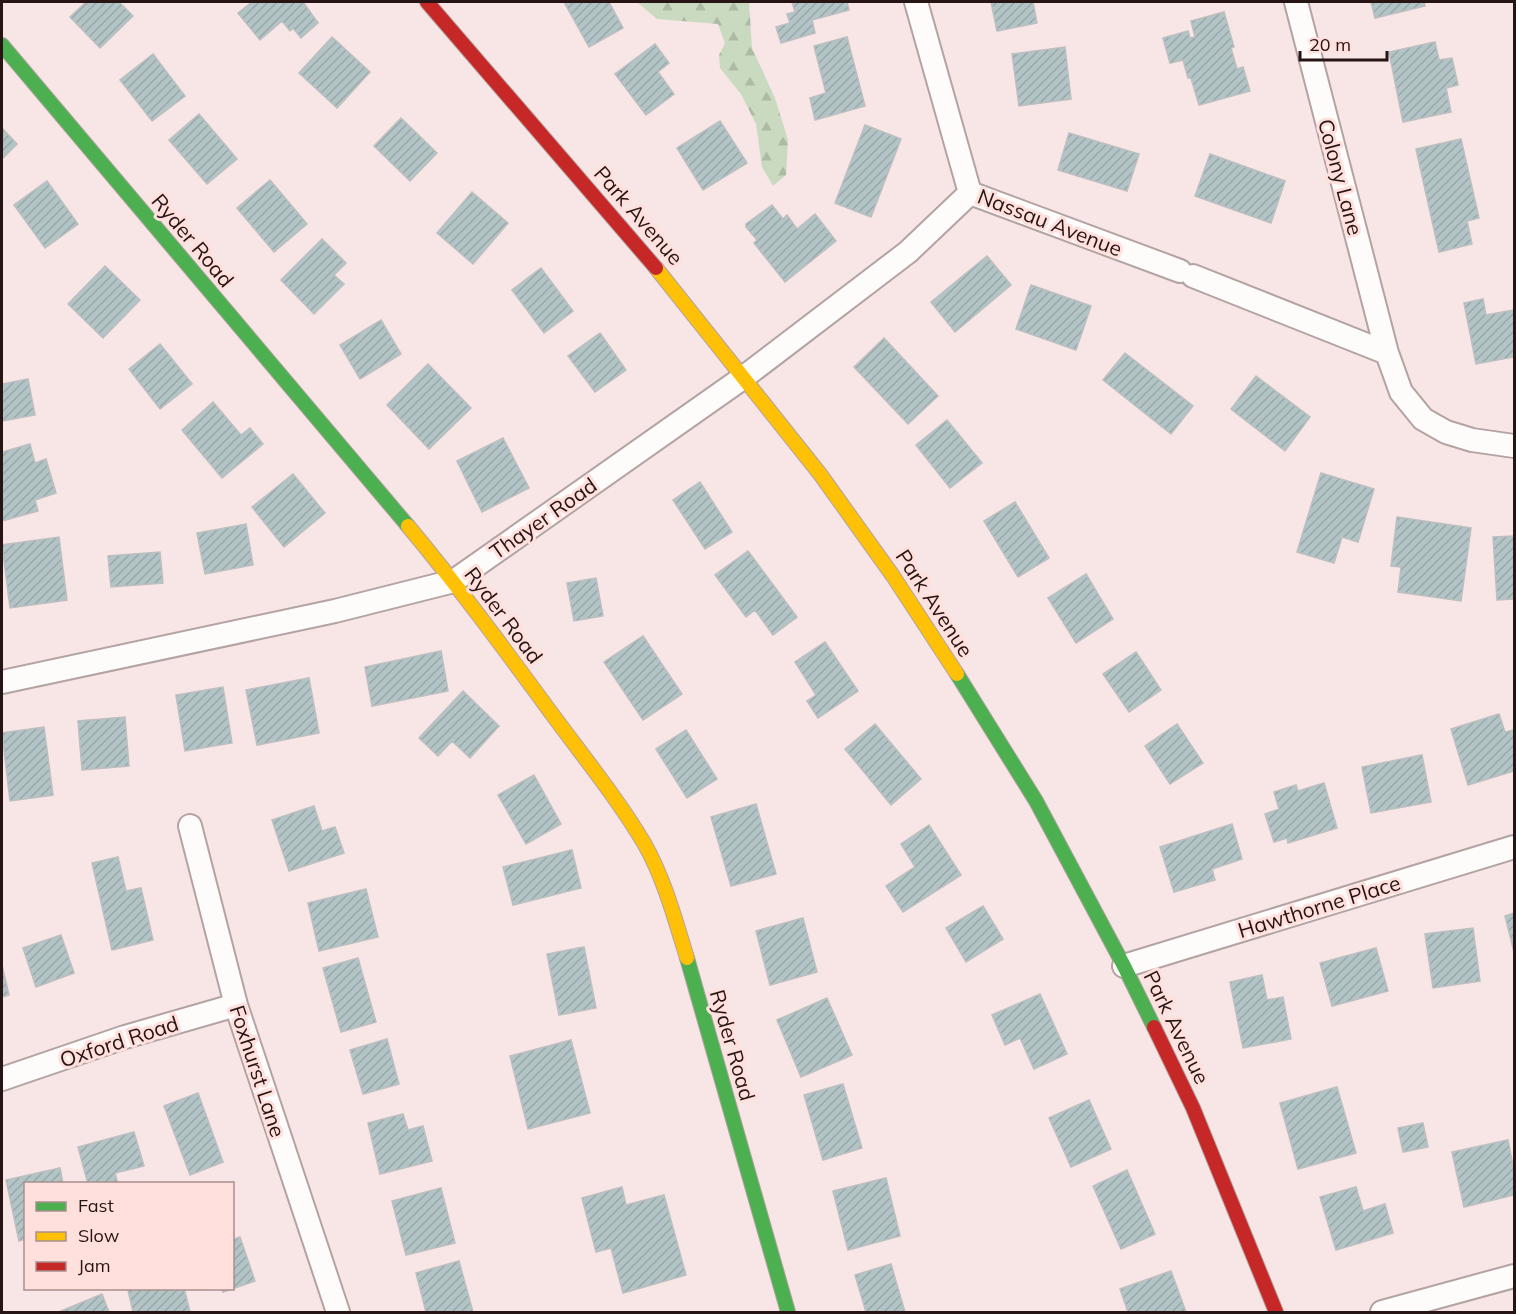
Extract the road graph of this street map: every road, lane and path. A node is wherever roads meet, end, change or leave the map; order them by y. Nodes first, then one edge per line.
1 (427, 2) edge
2 (916, 2) edge
3 (1296, 2) edge
4 (2, 45) edge
5 (970, 193) junction
6 (1387, 353) junction
7 (744, 377) junction
8 (1515, 446) edge
9 (454, 581) junction
10 (2, 682) edge
11 (190, 826) dead end
12 (1515, 847) edge
13 (1124, 966) junction
14 (236, 1005) junction
15 (2, 1079) edge
16 (1515, 1276) edge
17 (338, 1312) edge
18 (788, 1312) edge
19 (1276, 1312) edge
20 (1382, 1312) edge

1 - 7 street, Park Avenue
2 - 5 street, Nassau Avenue
3 - 6 street, Colony Lane
4 - 9 street, Ryder Road
5 - 6 street, Nassau Avenue
5 - 7 street, Thayer Road
6 - 8 street
7 - 9 street, Thayer Road
7 - 13 street, Park Avenue
9 - 10 street, Thayer Road
9 - 18 street, Ryder Road
11 - 14 street, Foxhurst Lane
12 - 13 street, Hawthorne Place
13 - 19 street, Park Avenue
14 - 15 street, Oxford Road
14 - 17 street, Foxhurst Lane
16 - 20 street

